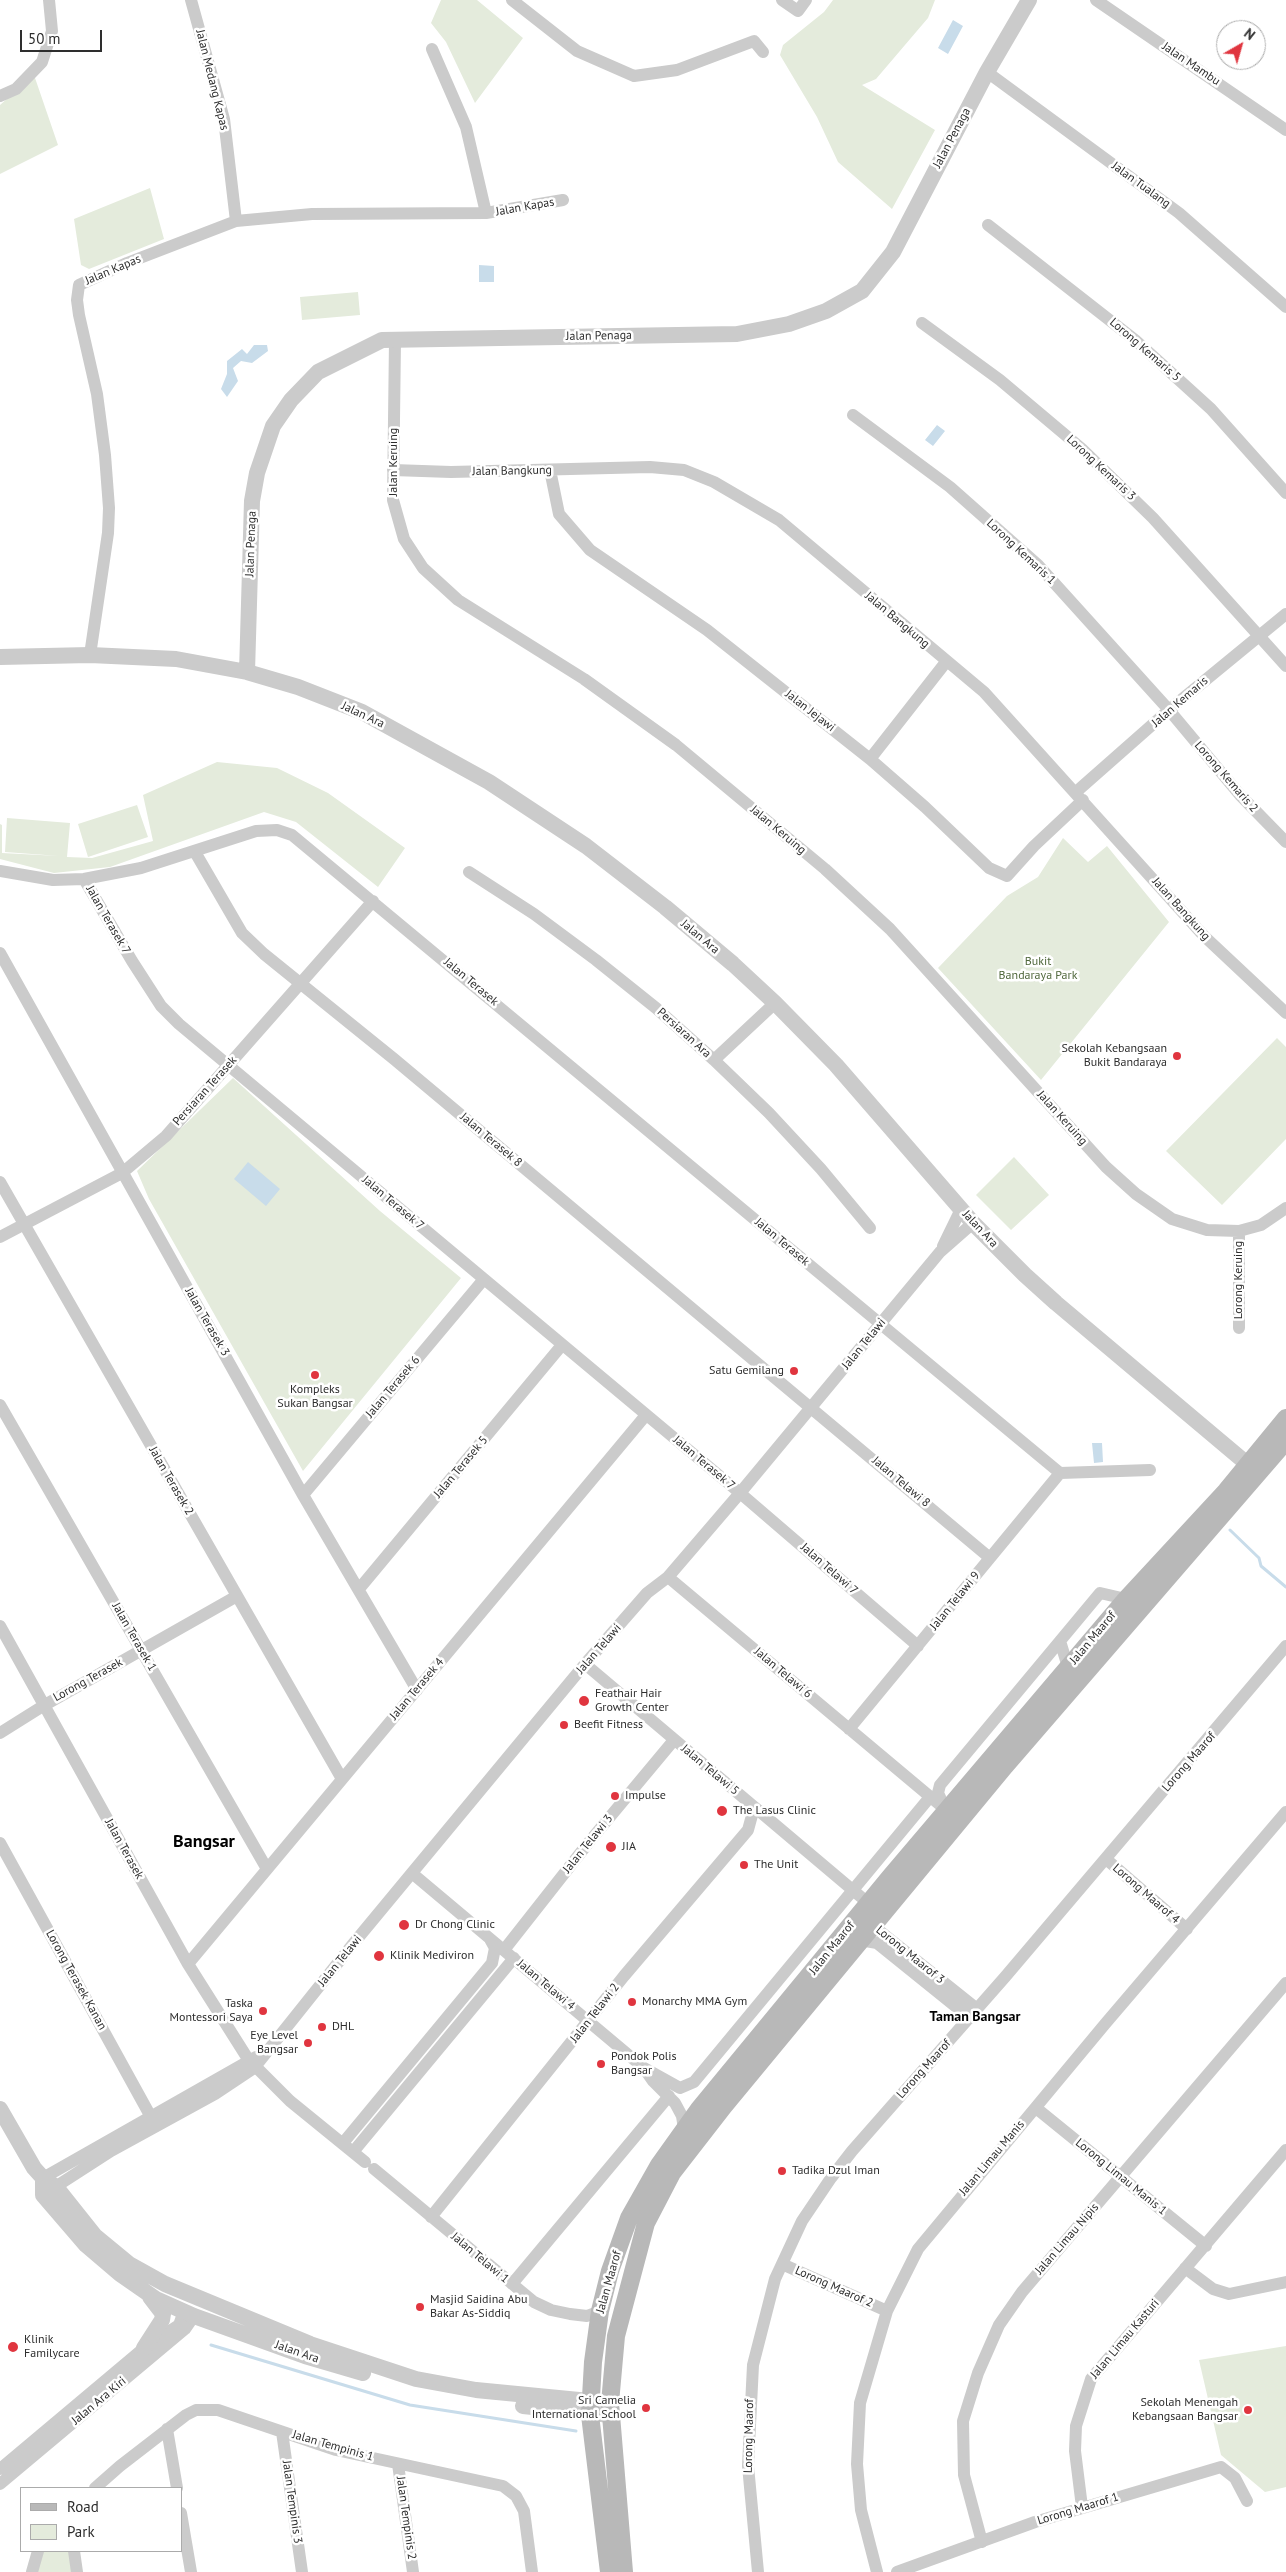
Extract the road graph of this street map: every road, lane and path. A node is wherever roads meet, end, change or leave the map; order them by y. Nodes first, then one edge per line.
1 (49, 0) edge
2 (191, 0) edge
3 (512, 0) edge
4 (782, 0) edge
5 (806, 0) edge
6 (1030, 0) edge
7 (1096, 0) edge
8 (432, 49) dead end
9 (763, 52) dead end
10 (987, 72) junction
11 (0, 96) edge
12 (1286, 130) edge
13 (563, 200) dead end
14 (486, 213) junction
15 (236, 221) junction
16 (988, 224) dead end
17 (1286, 307) edge
18 (922, 323) dead end
19 (395, 340) junction
20 (852, 415) dead end
21 (393, 470) junction
22 (550, 470) junction
23 (1286, 493) edge
24 (1286, 614) edge
25 (1259, 635) junction
26 (90, 655) junction
27 (0, 657) edge
28 (946, 662) junction
29 (1286, 666) edge
30 (247, 672) junction
31 (1169, 710) junction
32 (870, 759) junction
33 (1079, 796) junction
34 (1286, 842) edge
35 (195, 852) junction
36 (0, 871) edge
37 (469, 872) dead end
38 (84, 879) junction
39 (373, 901) junction
40 (0, 952) edge
41 (301, 983) junction
42 (775, 1003) junction
43 (1286, 1013) edge
44 (714, 1060) junction
45 (228, 1066) junction
46 (122, 1173) junction
47 (0, 1182) edge
48 (1286, 1208) edge
49 (961, 1209) junction
50 (24, 1223) junction
51 (973, 1223) junction
52 (870, 1228) dead end
53 (1239, 1231) junction
54 (0, 1237) edge
55 (940, 1252) junction
56 (484, 1279) junction
57 (880, 1324) junction
58 (1239, 1328) dead end
59 (562, 1345) junction
60 (0, 1405) edge
61 (812, 1407) junction
62 (646, 1415) junction
63 (1286, 1418) edge
64 (1286, 1441) edge
65 (1150, 1470) dead end
66 (1254, 1470) junction
67 (1060, 1473) junction
68 (740, 1493) junction
69 (303, 1495) junction
70 (990, 1558) junction
71 (668, 1577) junction
72 (359, 1588) junction
73 (237, 1596) junction
74 (1126, 1599) junction
75 (0, 1626) edge
76 (1060, 1641) junction
77 (918, 1646) junction
78 (1286, 1646) edge
79 (141, 1650) junction
80 (585, 1664) junction
81 (1068, 1667) junction
82 (417, 1690) junction
83 (43, 1706) junction
84 (849, 1728) junction
85 (0, 1733) edge
86 (674, 1740) junction
87 (898, 1770) junction
88 (342, 1779) junction
89 (940, 1785) junction
90 (930, 1797) junction
91 (754, 1808) junction
92 (1286, 1812) edge
93 (953, 1816) junction
94 (0, 1843) edge
95 (1106, 1859) junction
96 (267, 1870) junction
97 (412, 1874) junction
98 (851, 1890) junction
99 (870, 1914) junction
100 (1187, 1929) junction
101 (488, 1936) junction
102 (860, 1940) junction
103 (504, 1950) junction
104 (514, 1958) junction
105 (188, 1964) junction
106 (1286, 1983) edge
107 (957, 2000) junction
108 (974, 2014) junction
109 (589, 2022) junction
110 (251, 2064) junction
111 (644, 2068) junction
112 (694, 2082) junction
113 (714, 2091) junction
114 (669, 2096) junction
115 (1036, 2108) junction
116 (0, 2109) edge
117 (152, 2117) junction
118 (684, 2129) junction
119 (343, 2143) junction
120 (1286, 2150) edge
121 (353, 2152) junction
122 (1121, 2176) junction
123 (47, 2187) junction
124 (431, 2217) junction
125 (1206, 2246) junction
126 (782, 2264) junction
127 (1185, 2268) junction
128 (1286, 2282) edge
129 (512, 2284) junction
130 (143, 2290) junction
131 (600, 2311) junction
132 (886, 2311) junction
133 (189, 2314) junction
134 (236, 2315) junction
135 (144, 2348) junction
136 (590, 2409) junction
137 (610, 2409) junction
138 (167, 2429) junction
139 (282, 2432) junction
140 (398, 2464) junction
141 (0, 2469) edge
142 (0, 2484) edge
143 (96, 2487) edge
144 (177, 2487) edge
145 (1247, 2501) dead end
146 (1082, 2507) junction
147 (182, 2519) edge
148 (982, 2542) junction
149 (38, 2552) edge
150 (74, 2552) edge
151 (32, 2572) edge
152 (77, 2572) edge
153 (191, 2572) edge
154 (302, 2572) edge
155 (414, 2572) edge
156 (532, 2572) edge
157 (609, 2572) edge
158 (624, 2572) edge
159 (758, 2572) edge
160 (877, 2572) edge
161 (897, 2572) edge

1 - 11 street
2 - 15 street, Jalan Medang Kapas
3 - 9 street
4 - 5 street
6 - 10 street, Jalan Penaga
7 - 12 street, Jalan Mambu
8 - 14 street, Jalan Kapas
10 - 17 street, Jalan Tualang
10 - 19 street, Jalan Penaga
13 - 14 street, Jalan Kapas
14 - 15 street, Jalan Kapas
15 - 26 street, Jalan Kapas
16 - 23 street, Lorong Kemaris 5
18 - 25 street, Lorong Kemaris 3
19 - 21 street, Jalan Keruing
19 - 30 street, Jalan Penaga
20 - 31 street, Lorong Kemaris 1
21 - 22 street, Jalan Bangkung
21 - 53 street, Jalan Keruing
22 - 28 street, Jalan Bangkung
22 - 32 street, Jalan Jejawi
24 - 25 street, Jalan Kemaris
25 - 29 street, Lorong Kemaris 3
25 - 31 street, Jalan Kemaris
26 - 27 street, Jalan Ara
26 - 30 street, Jalan Ara
28 - 32 street
28 - 33 street, Jalan Bangkung
30 - 42 street, Jalan Ara
31 - 33 street, Jalan Kemaris
31 - 34 street, Lorong Kemaris 2
32 - 33 street, Jalan Jejawi
33 - 43 street, Jalan Bangkung
35 - 38 street, Jalan Terasek
35 - 39 street, Jalan Terasek
35 - 41 street, Jalan Terasek 8
36 - 38 street, Jalan Terasek
37 - 44 street, Persiaran Ara
38 - 45 street, Jalan Terasek 7
39 - 41 street, Persiaran Terasek
39 - 57 street, Jalan Terasek
40 - 46 street, Jalan Terasek 3
41 - 45 street, Persiaran Terasek
41 - 61 street, Jalan Terasek 8
42 - 44 street
42 - 49 street, Jalan Ara
44 - 52 street, Persiaran Ara
45 - 46 street, Persiaran Terasek
45 - 56 street, Jalan Terasek 7
46 - 50 street, Persiaran Terasek
46 - 69 street, Jalan Terasek 3
47 - 50 street, Jalan Terasek 2
48 - 53 street, Jalan Keruing
49 - 51 street, Jalan Ara
49 - 55 street, Jalan Telawi
50 - 54 street, Persiaran Terasek
50 - 73 street, Jalan Terasek 2
51 - 55 street, Jalan Telawi
51 - 66 street, Jalan Ara
53 - 58 street, Lorong Keruing
55 - 57 street, Jalan Telawi
56 - 59 street, Jalan Terasek 7
56 - 69 street, Jalan Terasek 6
57 - 61 street, Jalan Telawi
57 - 67 street
59 - 62 street, Jalan Terasek 7
59 - 72 street, Jalan Terasek 5
60 - 79 street, Jalan Terasek 1
61 - 68 street, Jalan Telawi
61 - 70 street, Jalan Telawi 8
62 - 68 street, Jalan Terasek 7
62 - 82 street, Jalan Terasek 4
63 - 66 main road, Jalan Maarof
64 - 66 main road, Jalan Maarof
65 - 67 street
66 - 74 main road, Jalan Maarof
66 - 93 main road, Jalan Maarof
67 - 70 street, Jalan Telawi 9
68 - 71 street, Jalan Telawi
68 - 77 street, Jalan Telawi 7
69 - 72 street, Jalan Terasek 3
70 - 77 street, Jalan Telawi 9
71 - 80 street, Jalan Telawi
71 - 84 street, Jalan Telawi 6
72 - 82 street, Jalan Terasek 3
73 - 79 street, Lorong Terasek
73 - 88 street, Jalan Terasek 2
74 - 76 street
74 - 81 main road, Jalan Maarof
75 - 83 street, Jalan Terasek
76 - 81 street
76 - 89 street
77 - 84 street, Jalan Telawi 9
78 - 95 street, Lorong Maarof
79 - 83 street, Lorong Terasek
79 - 96 street, Jalan Terasek 1
80 - 86 street, Jalan Telawi 5
80 - 97 street, Jalan Telawi
81 - 93 main road, Jalan Maarof
82 - 88 street, Jalan Terasek 4
83 - 85 street
83 - 105 street, Jalan Terasek
84 - 87 street, Jalan Telawi 6
86 - 91 street, Jalan Telawi 5
86 - 103 street, Jalan Telawi 3
87 - 89 street, Jalan Telawi 6
87 - 90 street, Jalan Telawi 6
88 - 96 street, Jalan Terasek 4
89 - 93 street
90 - 93 street, Jalan Telawi 6
90 - 98 street, Jalan Maarof
91 - 98 street, Jalan Telawi 5
91 - 109 street, Jalan Telawi 2
92 - 100 street, Jalan Limau Manis
93 - 99 main road, Jalan Maarof
94 - 117 street, Lorong Terasek Kanan
95 - 100 street, Lorong Maarof 4
95 - 108 street, Lorong Maarof
96 - 105 street, Jalan Terasek 4
97 - 101 street, Jalan Telawi 4
97 - 110 street, Jalan Telawi
98 - 99 street, Jalan Telawi 5
98 - 112 street, Jalan Maarof
99 - 102 main road, Jalan Maarof
99 - 107 street, Lorong Maarof 3
99 - 113 main road, Jalan Maarof
100 - 115 street, Jalan Limau Manis
101 - 103 street, Jalan Telawi 4
101 - 119 street
102 - 107 street, Lorong Maarof 3
102 - 137 main road, Jalan Maarof
103 - 104 street, Jalan Telawi 4
104 - 109 street, Jalan Telawi 4
104 - 121 street
105 - 110 street, Jalan Terasek
106 - 122 street, Jalan Limau Nipis
107 - 108 street
108 - 126 street, Lorong Maarof
109 - 111 street, Jalan Telawi 4
109 - 124 street, Jalan Telawi 2
110 - 117 street, Jalan Telawi
110 - 119 street, Jalan Telawi 1
110 - 123 street, Jalan Telawi
111 - 112 street
111 - 114 street, Jalan Telawi 4
112 - 113 street
113 - 118 main road, Jalan Maarof
114 - 118 street, Jalan Telawi 4
114 - 129 street
115 - 122 street, Lorong Limau Manis 1
115 - 132 street, Jalan Limau Manis
116 - 123 street, Jalan Ara
117 - 123 street, Jalan Telawi
118 - 131 main road, Jalan Maarof
119 - 121 street, Jalan Telawi 1
120 - 125 street, Jalan Limau Kasturi
121 - 124 street, Jalan Telawi 1
122 - 125 street, Lorong Limau Manis 1
122 - 148 street, Jalan Limau Nipis
123 - 130 street, Jalan Ara
123 - 134 street, Jalan Ara
124 - 129 street, Jalan Telawi 1
125 - 127 street, Jalan Limau Kasturi
126 - 132 street, Lorong Maarof 2
126 - 159 street, Lorong Maarof
127 - 128 street
127 - 146 street, Jalan Limau Kasturi
129 - 131 street, Jalan Telawi 1
130 - 133 street, Jalan Ara
130 - 135 street
131 - 136 main road, Jalan Maarof
132 - 160 street, Jalan Limau Manis
133 - 134 street
133 - 135 street, Jalan Ara Kiri
133 - 136 street, Jalan Ara
133 - 142 street, Jalan Ara Kiri
134 - 136 street, Jalan Ara
135 - 141 street, Jalan Ara Kiri
136 - 137 street, Jalan Ara
136 - 157 main road, Jalan Maarof
137 - 158 main road, Jalan Maarof
138 - 139 street, Jalan Tempinis 1
138 - 143 street, Jalan Tempinis 1
138 - 144 street
139 - 140 street, Jalan Tempinis 1
139 - 154 street, Jalan Tempinis 3
140 - 155 street, Jalan Tempinis 2
140 - 156 street, Jalan Tempinis 1
145 - 146 street, Lorong Maarof 1
146 - 148 street, Lorong Maarof 1
147 - 153 street
148 - 161 street, Lorong Maarof 1
149 - 151 street
150 - 152 street

